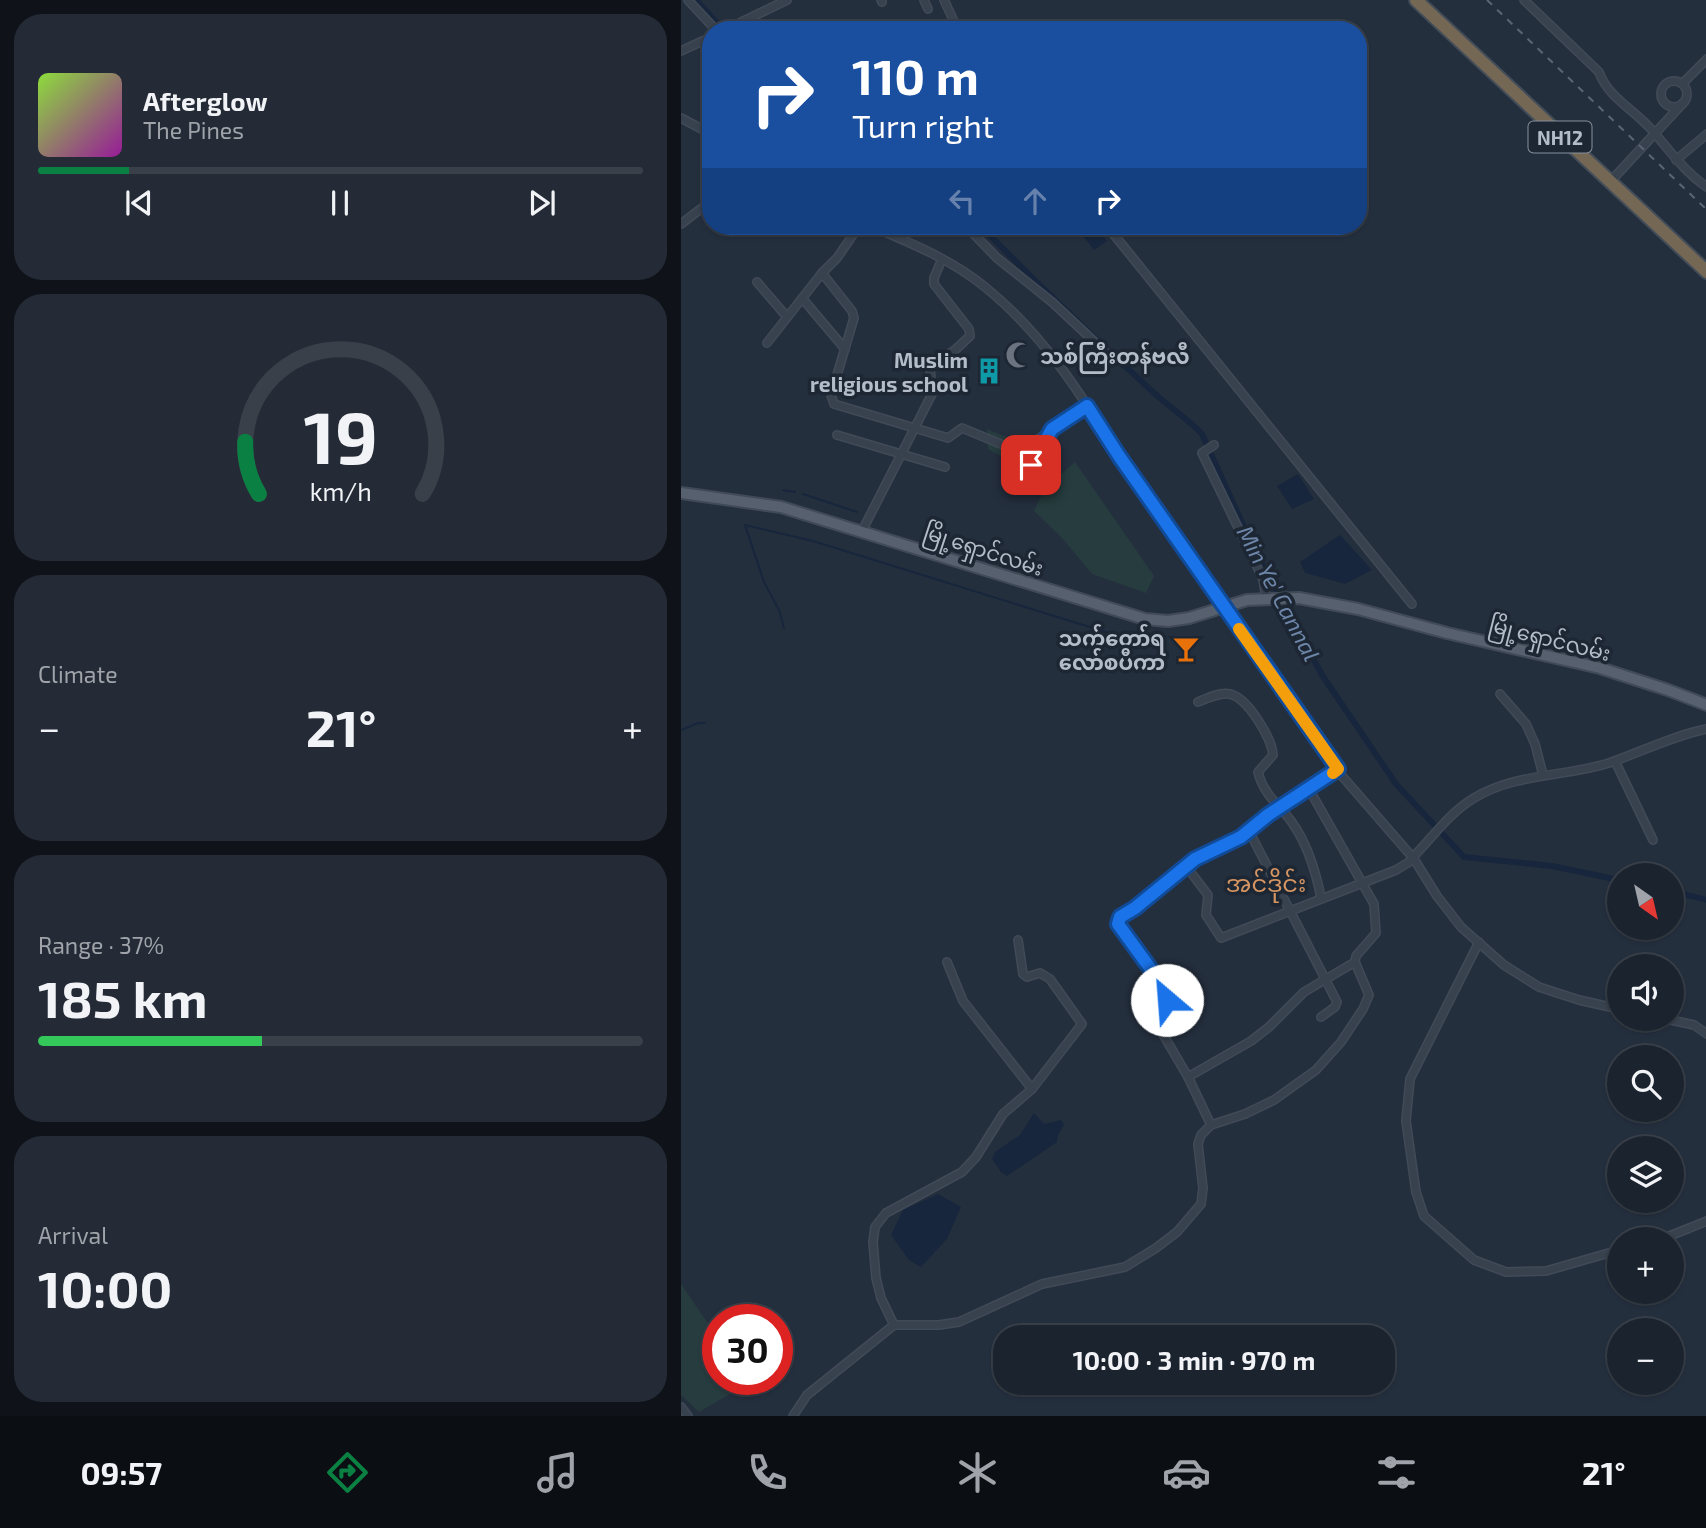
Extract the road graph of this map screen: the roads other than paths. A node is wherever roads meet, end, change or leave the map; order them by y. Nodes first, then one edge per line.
1 (688, 0) edge
2 (767, 0) edge
3 (787, 0) edge
4 (924, 0) edge
5 (944, 0) edge
6 (1416, 0) edge
7 (1524, 0) edge
8 (773, 7) junction
9 (928, 9) dead end
10 (708, 21) edge
11 (746, 21) edge
12 (954, 21) edge
13 (702, 41) edge
14 (681, 51) edge
15 (1706, 59) edge
16 (1682, 84) junction
17 (1683, 103) junction
18 (681, 118) edge
19 (702, 129) edge
20 (1654, 134) junction
21 (1706, 134) edge
22 (1676, 160) junction
23 (1609, 182) junction
24 (1706, 186) edge
25 (702, 208) edge
26 (681, 224) edge
27 (853, 235) edge
28 (890, 235) edge
29 (975, 235) edge
30 (1114, 235) edge
31 (942, 259) junction
32 (1706, 272) edge
33 (822, 273) junction
34 (757, 282) dead end
35 (802, 298) junction
36 (787, 317) junction
37 (767, 343) dead end
38 (845, 349) junction
39 (1114, 360) dead end
40 (1087, 406) junction
41 (916, 428) junction
42 (1052, 429) junction
43 (837, 435) dead end
44 (1214, 445) dead end
45 (901, 456) junction
46 (1031, 465) dead end
47 (945, 467) dead end
48 (681, 493) edge
49 (862, 531) junction
50 (1270, 598) junction
51 (1412, 604) dead end
52 (1227, 611) junction
53 (1500, 694) dead end
54 (1198, 702) dead end
55 (1706, 705) edge
56 (1706, 729) edge
57 (1615, 761) junction
58 (1338, 769) junction
59 (1543, 775) junction
60 (1309, 789) junction
61 (1278, 809) junction
62 (1249, 831) junction
63 (1653, 840) dead end
64 (1413, 858) junction
65 (1186, 866) junction
66 (1362, 883) junction
67 (1321, 898) junction
68 (1290, 911) junction
69 (1018, 940) dead end
70 (1479, 942) junction
71 (947, 962) dead end
72 (1355, 962) junction
73 (1324, 979) junction
74 (1607, 1006) edge
75 (1321, 1017) dead end
76 (1684, 1024) edge
77 (1706, 1034) edge
78 (1187, 1077) junction
79 (1032, 1090) junction
80 (1211, 1125) junction
81 (1706, 1221) edge
82 (1684, 1230) edge
83 (1607, 1253) edge
84 (894, 1325) junction
85 (681, 1407) edge
86 (688, 1416) edge
87 (793, 1416) edge

1 - 10 street
2 - 8 street
3 - 8 street
4 - 9 street
5 - 12 street
6 - 23 highway, NH12
7 - 20 street
8 - 11 street
13 - 14 street
15 - 16 street
16 - 17 street
16 - 17 street
17 - 20 street
18 - 19 street
20 - 22 street
20 - 23 street
21 - 22 street
22 - 24 street
23 - 32 highway, NH12
25 - 26 street
27 - 33 street
28 - 31 street
29 - 39 street
30 - 51 street
31 - 40 street
31 - 41 street
33 - 35 street
33 - 38 street
34 - 36 street
35 - 36 street
35 - 38 street
36 - 37 street
38 - 41 street
40 - 42 street
40 - 52 street
41 - 42 street
41 - 45 street
42 - 46 street
43 - 45 street
44 - 50 street
45 - 47 street
45 - 49 street
48 - 49 main road, မြို့ရှောင်လမ်း
49 - 52 main road, မြို့ရှောင်လမ်း
50 - 52 main road, မြို့ရှောင်လမ်း
50 - 55 main road, မြို့ရှောင်လမ်း
52 - 58 street
53 - 59 street
54 - 61 street
56 - 57 street
57 - 59 street
57 - 63 street
58 - 60 street
58 - 64 street
59 - 64 street
60 - 61 street
60 - 66 street
61 - 62 street
61 - 67 street
62 - 65 street
62 - 68 street
64 - 66 street
64 - 70 street
65 - 68 street
65 - 78 street
66 - 67 street
66 - 72 street
67 - 68 street
68 - 73 street
69 - 79 street
70 - 74 street
70 - 83 street
71 - 79 street
72 - 73 street
72 - 80 street
73 - 75 street
73 - 78 street
76 - 77 street
78 - 80 street
79 - 84 street
80 - 84 street
81 - 82 street
84 - 87 street
85 - 86 street

